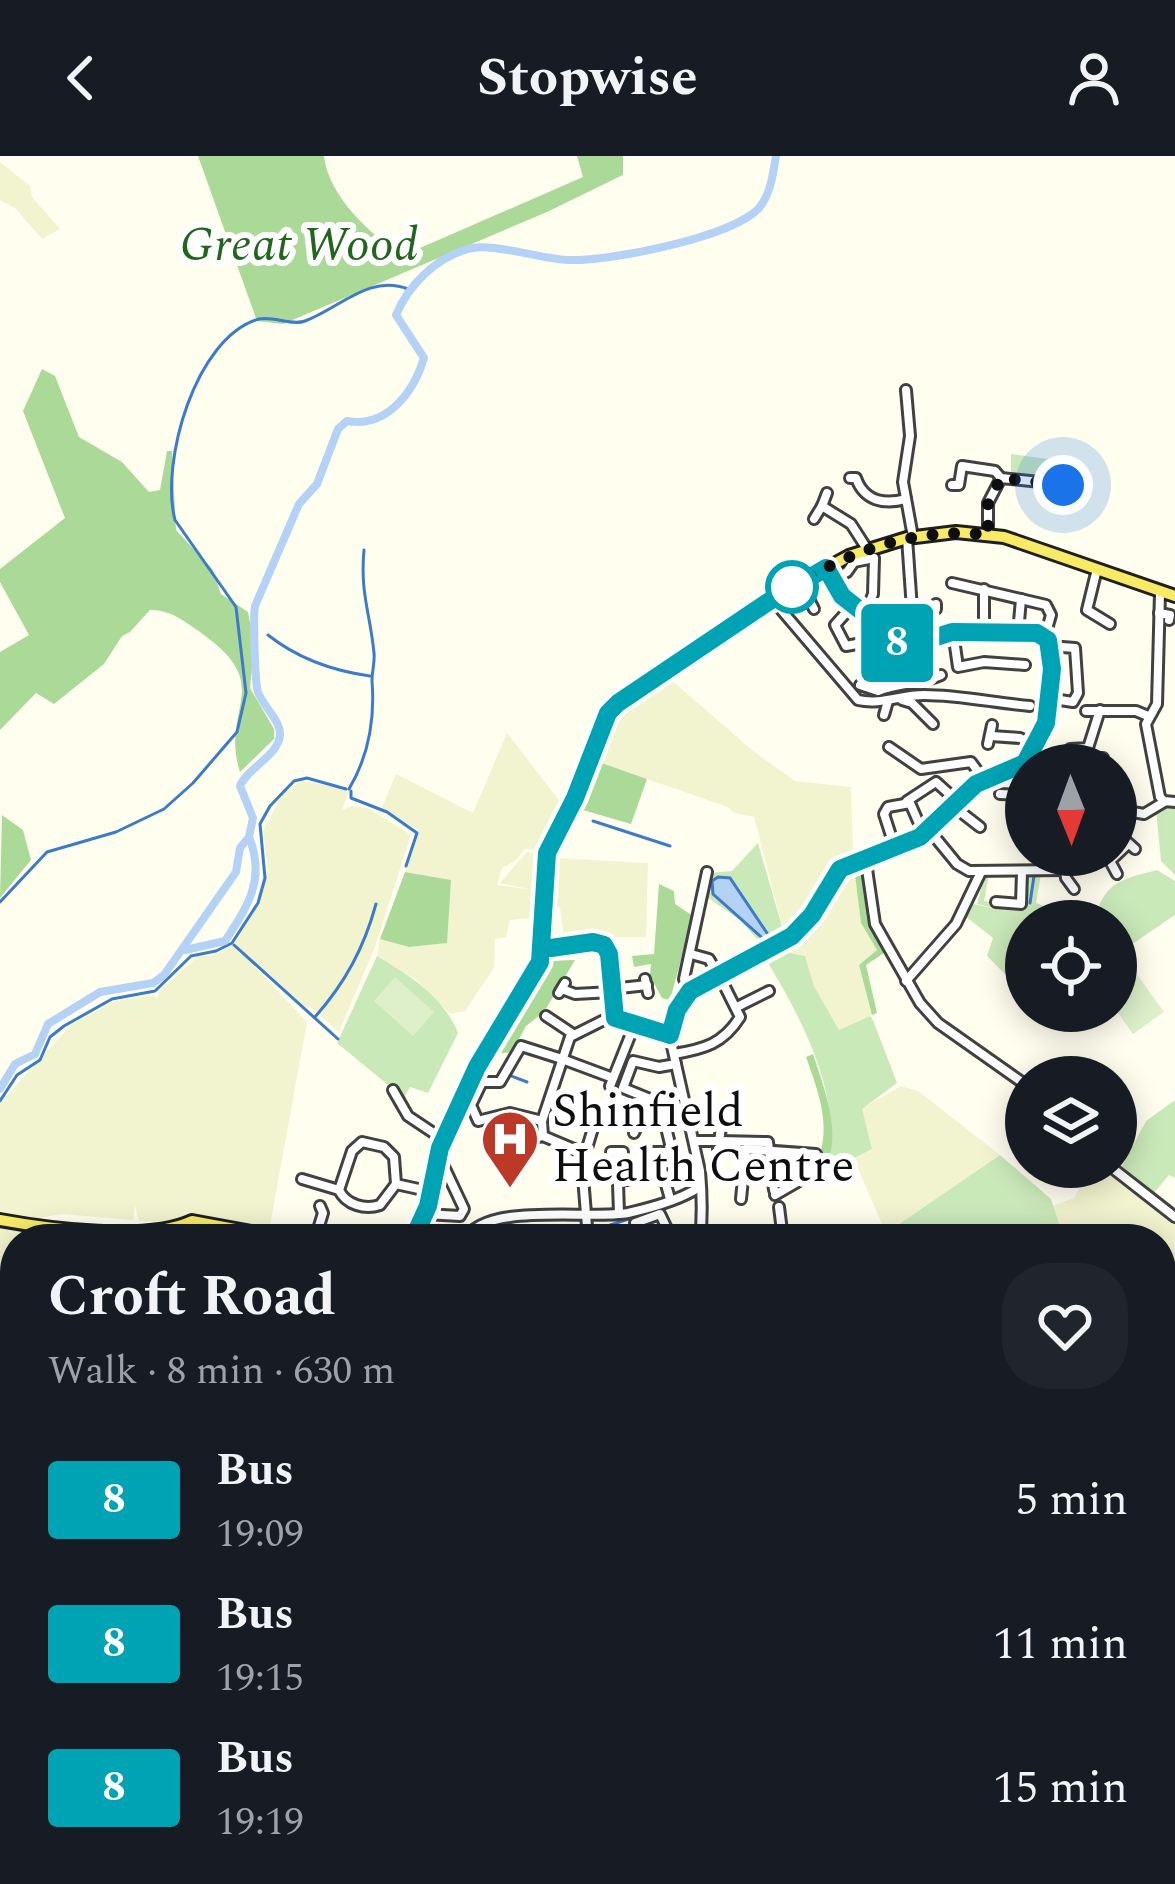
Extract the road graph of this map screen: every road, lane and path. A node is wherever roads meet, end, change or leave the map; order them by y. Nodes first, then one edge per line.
1 (906, 390) dead end
2 (854, 476) dead end
3 (1001, 478) junction
4 (957, 487) dead end
5 (827, 493) dead end
6 (1065, 499) dead end
7 (906, 500) junction
8 (822, 506) junction
9 (814, 519) dead end
10 (988, 535) junction
11 (910, 537) junction
12 (867, 549) junction
13 (826, 568) junction
14 (1097, 569) junction
15 (832, 580) junction
16 (800, 582) junction
17 (954, 585) dead end
18 (984, 590) junction
19 (1160, 592) junction
20 (1175, 596) edge
21 (772, 599) junction
22 (1022, 599) junction
23 (937, 604) dead end
24 (853, 605) junction
25 (814, 609) dead end
26 (890, 609) dead end
27 (865, 614) junction
28 (913, 618) junction
29 (1107, 620) dead end
30 (953, 632) junction
31 (984, 633) junction
32 (1018, 633) junction
33 (878, 634) junction
34 (1047, 641) junction
35 (912, 644) junction
36 (1018, 662) dead end
37 (913, 664) junction
38 (940, 674) dead end
39 (914, 683) junction
40 (860, 685) dead end
41 (889, 686) junction
42 (1047, 698) junction
43 (892, 699) junction
44 (874, 705) junction
45 (1030, 706) dead end
46 (1086, 710) dead end
47 (1100, 710) junction
48 (1148, 716) junction
49 (933, 724) dead end
50 (991, 735) dead end
51 (1032, 744) edge
52 (1037, 744) edge
53 (1089, 744) edge
54 (891, 754) dead end
55 (1005, 772) edge
56 (984, 779) junction
57 (1000, 794) dead end
58 (1005, 794) edge
59 (907, 801) junction
60 (1170, 802) edge
61 (955, 803) junction
62 (1137, 814) edge
63 (980, 829) dead end
64 (927, 833) junction
65 (901, 847) junction
66 (1005, 868) edge
67 (707, 872) dead end
68 (981, 872) junction
69 (1023, 876) edge
70 (1068, 876) edge
71 (1076, 888) dead end
72 (1003, 900) dead end
73 (543, 949) junction
74 (691, 954) junction
75 (756, 958) dead end
76 (719, 975) junction
77 (906, 981) junction
78 (646, 986) dead end
79 (562, 988) dead end
80 (612, 990) junction
81 (690, 991) junction
82 (764, 991) dead end
83 (737, 1007) junction
84 (545, 1015) dead end
85 (614, 1015) junction
86 (634, 1027) junction
87 (732, 1030) junction
88 (573, 1034) junction
89 (670, 1035) junction
90 (742, 1038) dead end
91 (562, 1059) junction
92 (675, 1059) junction
93 (1005, 1070) edge
94 (393, 1090) dead end
95 (683, 1093) junction
96 (655, 1098) junction
97 (542, 1121) junction
98 (722, 1128) dead end
99 (590, 1129) dead end
100 (633, 1135) dead end
101 (543, 1136) junction
102 (446, 1140) junction
103 (694, 1142) junction
104 (718, 1145) junction
105 (497, 1148) dead end
106 (770, 1149) junction
107 (746, 1150) junction
108 (617, 1152) dead end
109 (581, 1153) junction
110 (438, 1156) junction
111 (662, 1177) junction
112 (302, 1179) dead end
113 (618, 1181) junction
114 (396, 1184) junction
115 (699, 1187) junction
116 (1137, 1187) edge
117 (339, 1190) junction
118 (432, 1192) junction
119 (670, 1199) junction
120 (741, 1199) dead end
121 (320, 1206) dead end
122 (779, 1207) dead end
123 (425, 1214) junction
124 (619, 1214) junction
125 (586, 1215) junction
126 (1175, 1216) edge
127 (320, 1224) edge
128 (420, 1224) edge
129 (482, 1224) edge
130 (586, 1224) edge
131 (635, 1224) edge
132 (665, 1224) edge
133 (701, 1224) edge
134 (781, 1224) edge

1 - 7 street
2 - 7 street
3 - 4 street
3 - 6 street
3 - 10 street
5 - 8 street
7 - 11 street
8 - 9 street
8 - 12 street
10 - 11 main road
10 - 14 main road
11 - 12 main road
11 - 28 street
12 - 13 main road
13 - 15 street
13 - 16 main road
14 - 19 main road
14 - 29 street
15 - 24 street
15 - 27 street
16 - 21 main road
16 - 25 street
17 - 18 street
18 - 22 street
18 - 31 street
19 - 20 main road
19 - 48 street
21 - 44 street
21 - 73 main road
22 - 32 street
22 - 34 street
23 - 28 street
24 - 27 street
24 - 33 street
26 - 28 street
27 - 33 street
28 - 35 street
30 - 31 street
30 - 35 street
30 - 36 street
31 - 32 street
32 - 34 street
33 - 35 street
34 - 42 street
34 - 42 street
35 - 37 street
37 - 39 street
37 - 41 street
38 - 39 street
39 - 41 street
40 - 41 street
42 - 52 street
43 - 44 street
43 - 44 street
43 - 45 street
43 - 49 street
46 - 47 street
47 - 48 street
47 - 53 street
48 - 60 street
50 - 51 street
54 - 56 street
55 - 56 street
56 - 61 street
57 - 58 street
59 - 61 street
59 - 64 street
59 - 65 street
60 - 62 street
61 - 63 street
61 - 64 street
64 - 65 street
64 - 68 street
65 - 77 street
66 - 68 street
67 - 74 street
68 - 77 street
69 - 72 street
70 - 71 street
73 - 80 street
73 - 102 main road
74 - 76 street
74 - 81 street
75 - 76 street
76 - 81 street
76 - 83 street
77 - 93 street
78 - 80 street
79 - 80 street
80 - 85 street
81 - 89 street
82 - 83 street
83 - 87 street
84 - 88 street
85 - 86 street
85 - 88 street
86 - 89 street
86 - 91 street
87 - 90 street
87 - 92 street
88 - 91 street
89 - 92 street
91 - 97 street
91 - 97 street
92 - 95 street
92 - 96 street
94 - 102 street
95 - 96 street
95 - 103 street
96 - 100 street
96 - 111 street
97 - 101 street
98 - 104 street
99 - 109 street
101 - 105 street
101 - 109 street
102 - 110 main road
103 - 104 street
103 - 115 street
104 - 106 street
104 - 107 street
106 - 106 street
106 - 107 street
107 - 120 street
108 - 113 street
109 - 125 street
110 - 118 main road
110 - 123 street
111 - 113 street
111 - 119 street
112 - 117 street
113 - 124 street
114 - 117 street
114 - 117 street
114 - 118 street
115 - 119 street
115 - 133 street
116 - 126 street
118 - 123 main road
119 - 124 street
121 - 127 street
122 - 134 street
123 - 128 main road
124 - 125 street
125 - 129 street
125 - 130 street
131 - 132 street

